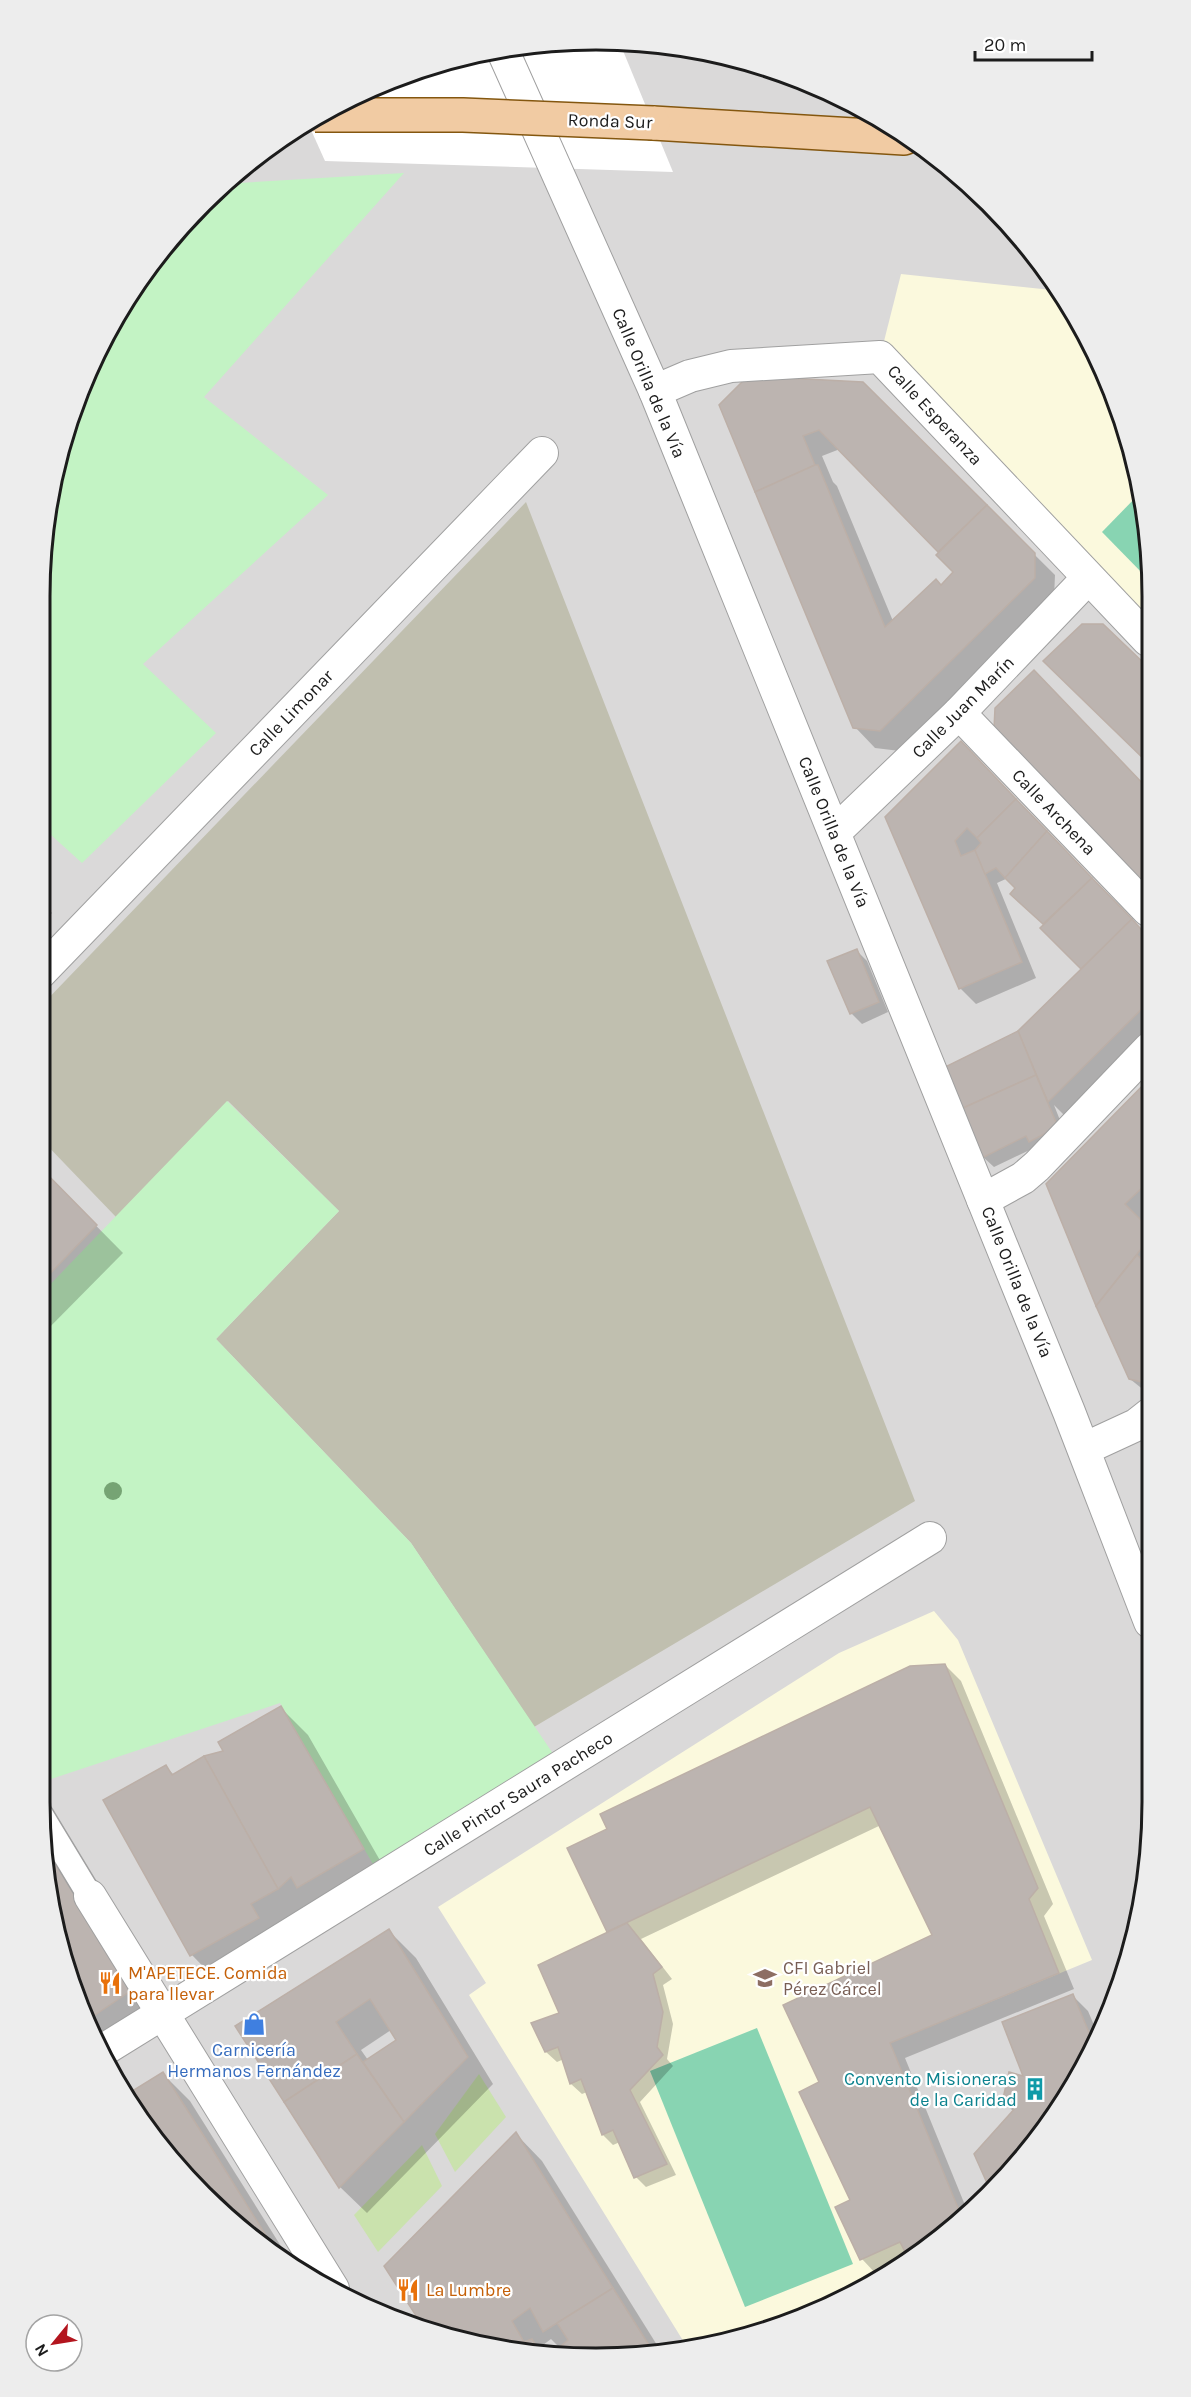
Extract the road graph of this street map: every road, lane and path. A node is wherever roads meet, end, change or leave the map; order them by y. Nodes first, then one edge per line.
1 (506, 57) edge
2 (338, 115) edge
3 (891, 137) edge
4 (654, 391) junction
5 (542, 453) dead end
6 (1088, 578) junction
7 (1142, 634) edge
8 (959, 713) junction
9 (835, 832) junction
10 (1142, 904) edge
11 (50, 963) edge
12 (1142, 1056) edge
13 (983, 1200) junction
14 (1142, 1420) edge
15 (1084, 1449) junction
16 (930, 1538) dead end
17 (1142, 1601) edge
18 (51, 1831) edge
19 (90, 1896) joint
20 (162, 2014) junction
21 (108, 2047) edge
22 (324, 2275) edge

1 - 4 street, Calle Orilla de la Vía
2 - 3 main road, Ronda Sur, bridge
4 - 6 street, Calle Esperanza
4 - 9 street, Calle Orilla de la Vía
5 - 11 street, Calle Limonar
6 - 7 street, Calle Esperanza
6 - 8 street, Calle Juan Marín
8 - 9 street, Calle Juan Marín
8 - 10 street, Calle Archena
9 - 13 street, Calle Orilla de la Vía
12 - 13 street
13 - 15 street, Calle Orilla de la Vía
14 - 15 street
15 - 17 street, Calle Orilla de la Vía
16 - 20 street, Calle Pintor Saura Pacheco
18 - 19 street
19 - 20 street
20 - 21 street, Calle Pintor Saura Pacheco
20 - 22 street

